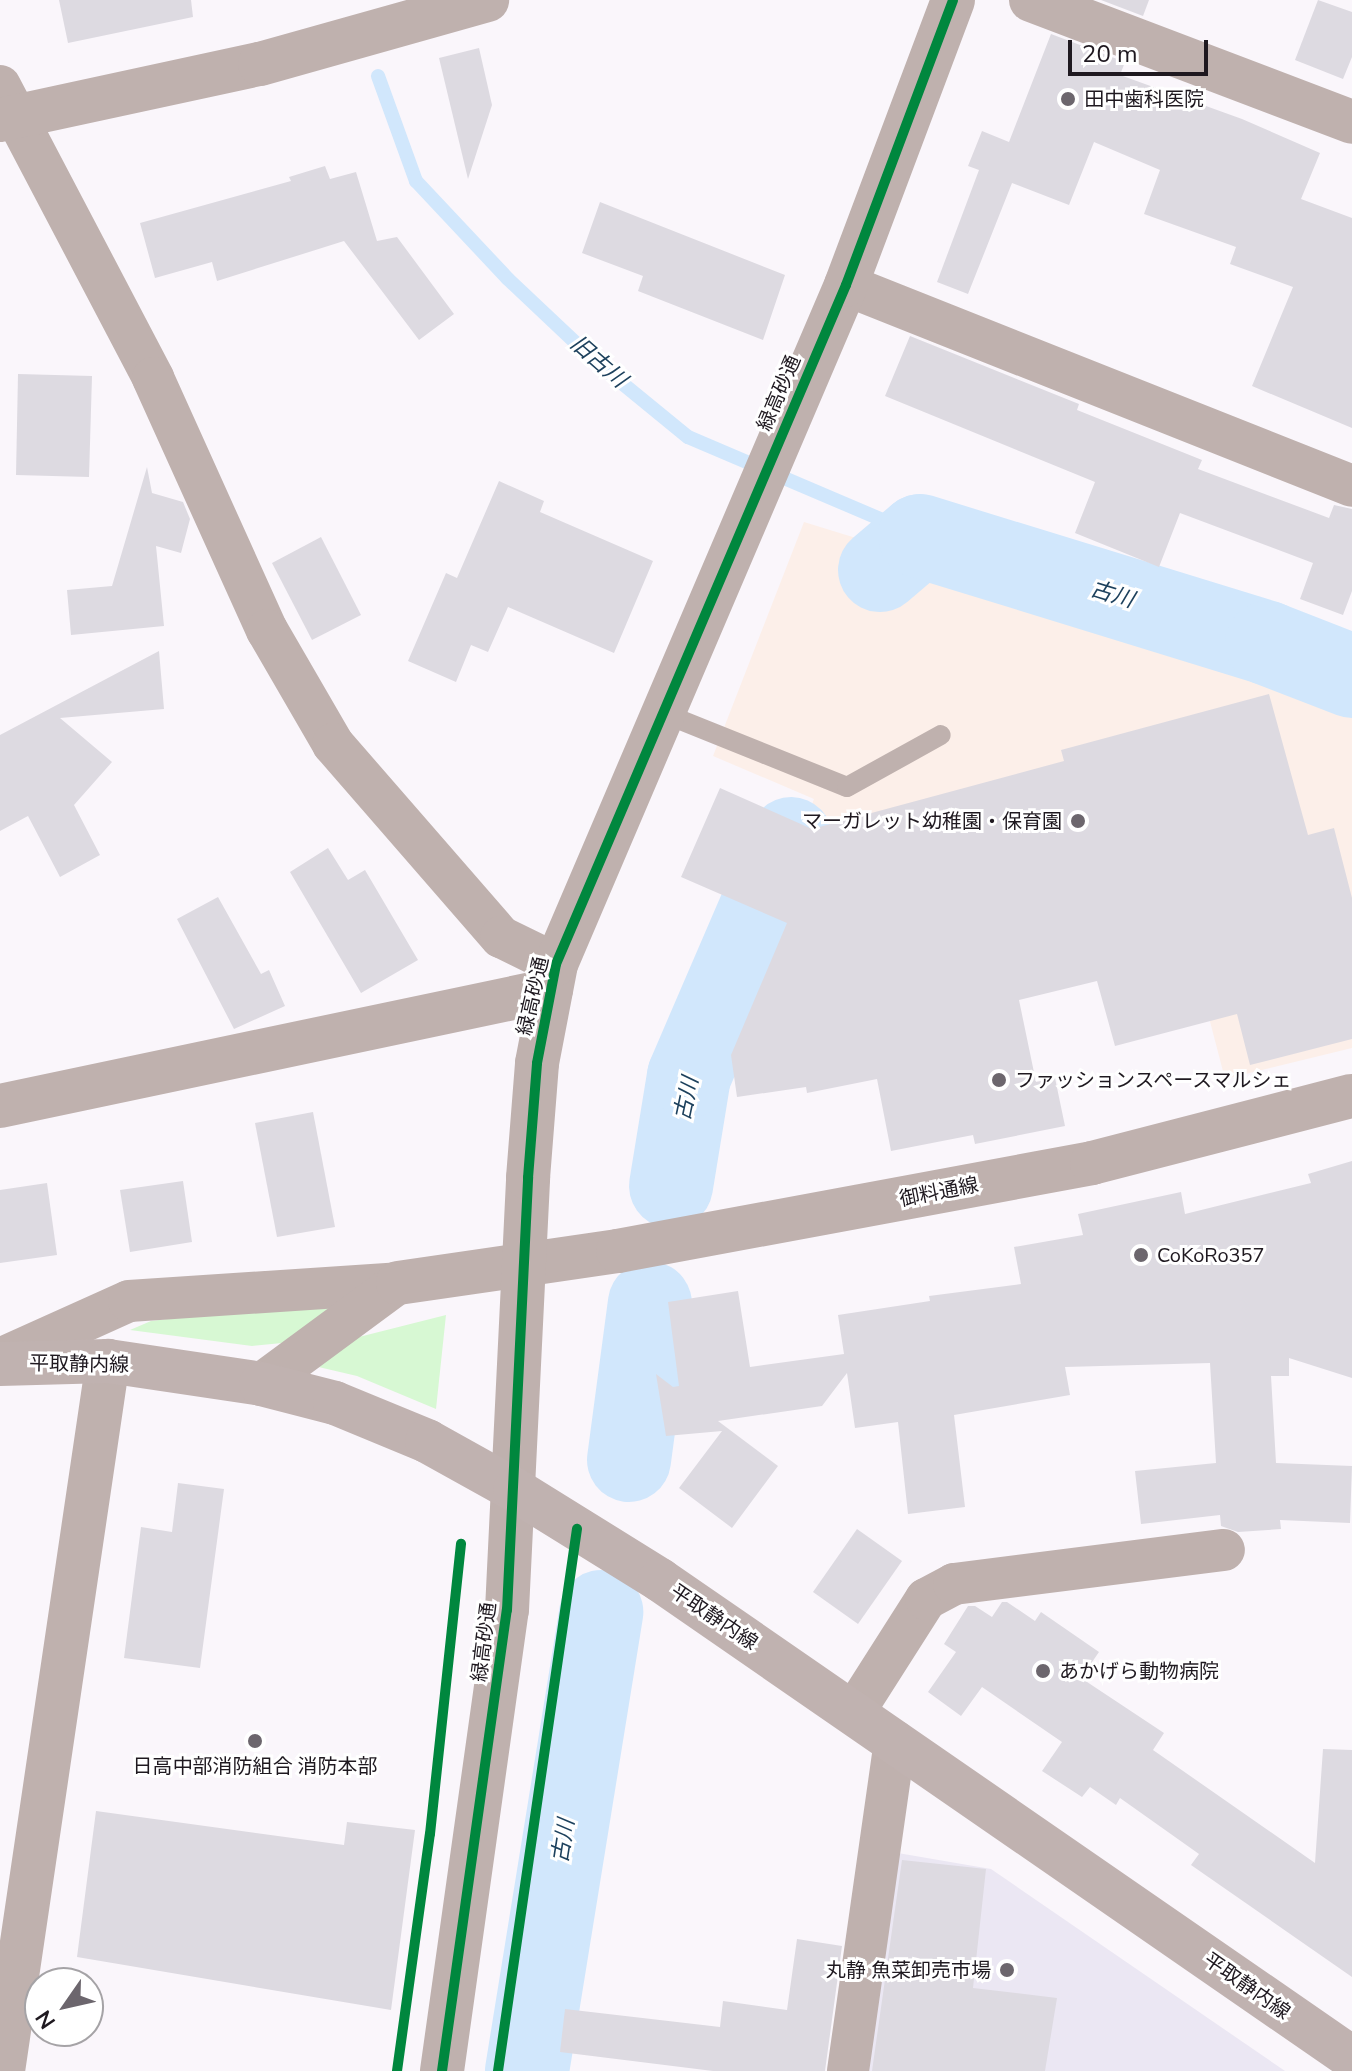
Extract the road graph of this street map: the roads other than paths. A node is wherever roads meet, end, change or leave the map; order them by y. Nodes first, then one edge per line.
1 (487, 0) edge
2 (953, 0) edge
3 (1031, 0) edge
4 (5, 108) edge
5 (1352, 122) edge
6 (846, 285) junction
7 (1352, 486) edge
8 (663, 713) junction
9 (941, 735) dead end
10 (554, 977) junction
11 (1352, 1096) edge
12 (0, 1106) edge
13 (522, 1267) junction
14 (398, 1283) junction
15 (0, 1361) edge
16 (108, 1361) junction
17 (261, 1384) junction
18 (515, 1490) junction
19 (1224, 1550) dead end
20 (854, 1712) junction
21 (895, 1741) junction
22 (11, 1938) edge
23 (1352, 2058) edge
24 (3, 2071) edge
25 (442, 2071) edge
26 (848, 2071) edge

1 - 4 street
2 - 6 street, 緑高砂通
3 - 5 street
4 - 10 street
6 - 7 street
6 - 8 street, 緑高砂通
8 - 9 lane
8 - 10 street, 緑高砂通
10 - 12 street
10 - 13 street, 緑高砂通
11 - 13 street, 御料通線
13 - 14 street, 御料通線
13 - 18 street, 緑高砂通
14 - 15 street
14 - 17 street
15 - 16 main road, 平取静内線
16 - 17 main road, 平取静内線
16 - 22 street
17 - 18 main road, 平取静内線
18 - 20 main road, 平取静内線
18 - 25 street, 緑高砂通
19 - 20 street
20 - 21 main road, 平取静内線
21 - 23 main road, 平取静内線
21 - 26 street
22 - 24 street

